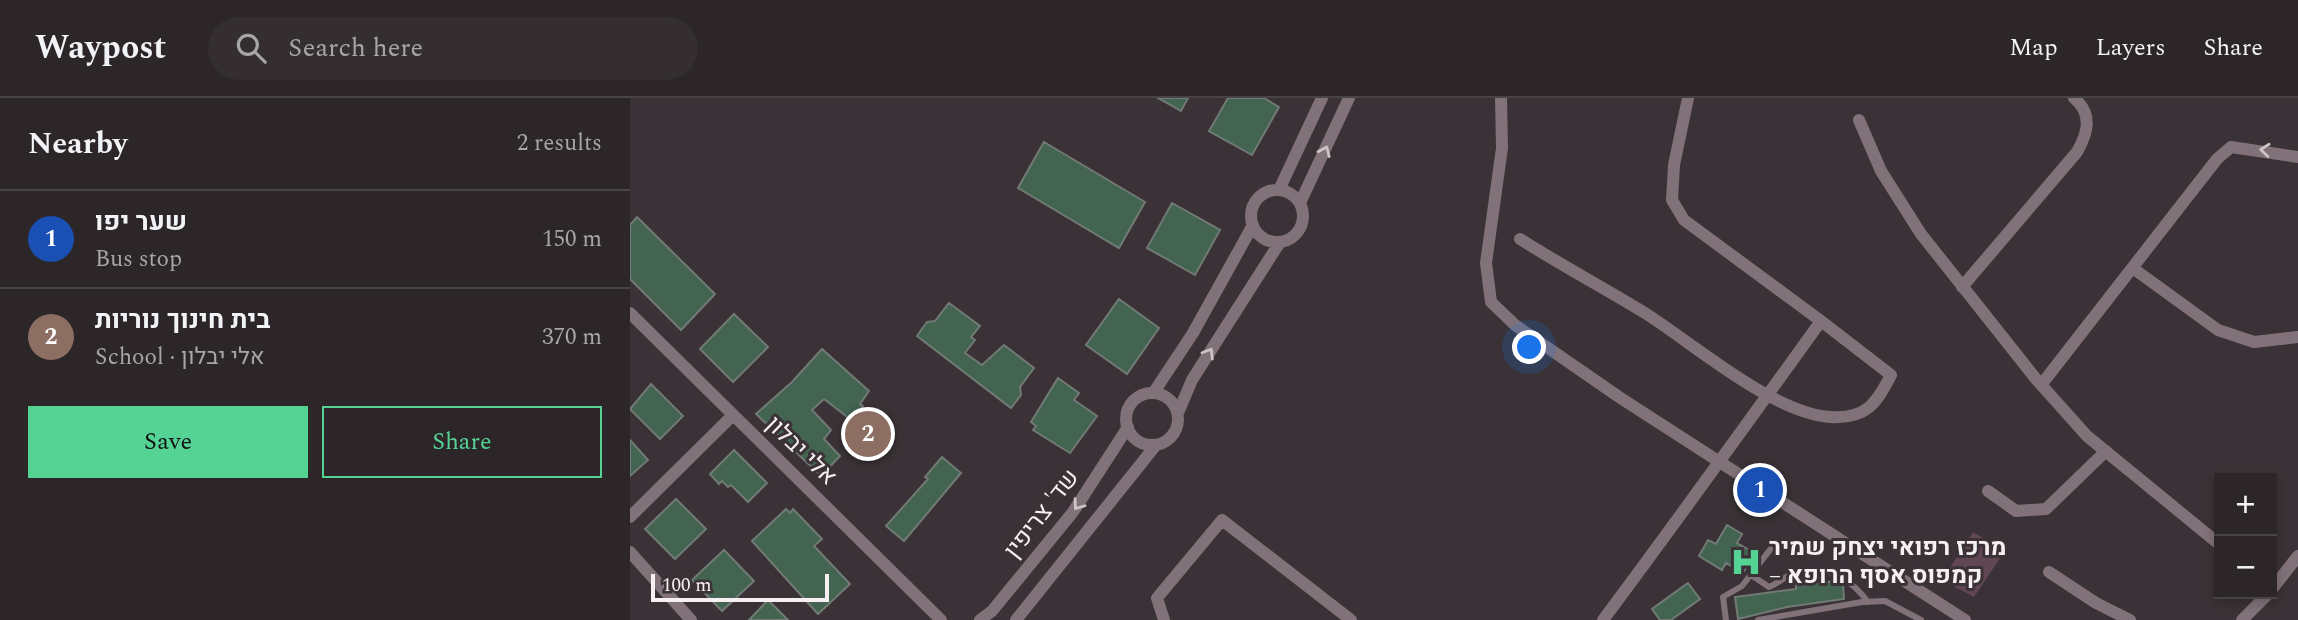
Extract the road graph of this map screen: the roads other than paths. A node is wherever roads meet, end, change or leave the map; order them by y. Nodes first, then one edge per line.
1 (1322, 98) edge
2 (1349, 98) edge
3 (1501, 98) edge
4 (1688, 98) edge
5 (2074, 98) edge
6 (1859, 120) dead end
7 (2298, 157) edge
8 (1279, 190) junction
9 (1300, 203) junction
10 (1253, 225) junction
11 (1520, 239) dead end
12 (1280, 242) junction
13 (2134, 269) junction
14 (1962, 287) junction
15 (630, 313) edge
16 (1821, 321) junction
17 (2298, 337) edge
18 (2041, 386) junction
19 (1154, 393) junction
20 (1766, 397) junction
21 (1178, 413) junction
22 (733, 415) junction
23 (1128, 427) junction
24 (1156, 445) junction
25 (2106, 450) junction
26 (1720, 463) junction
27 (1988, 491) dead end
28 (630, 517) edge
29 (2214, 540) edge
30 (1776, 542) dead end
31 (630, 552) edge
32 (2298, 556) edge
33 (2049, 572) dead end
34 (1751, 575) junction
35 (2277, 582) edge
36 (2265, 599) edge
37 (1868, 602) junction
38 (2255, 614) edge
39 (691, 620) edge
40 (941, 620) edge
41 (980, 620) edge
42 (1016, 620) edge
43 (1164, 620) edge
44 (1351, 620) edge
45 (1603, 620) edge
46 (1726, 620) edge
47 (1758, 620) edge
48 (1921, 620) edge
49 (1965, 620) edge
50 (2130, 620) edge
51 (2242, 620) edge

1 - 8 street
9 -> 2 street
3 - 26 street
4 - 16 street
5 - 14 street
6 - 14 street
7 -> 13 street
8 - 9 street
8 - 10 street
9 - 12 street
10 - 12 street
10 - 19 street
11 - 20 street
21 -> 12 street
13 - 17 street
13 - 18 street
14 - 18 street
15 - 22 street, אלי יבלון
16 - 20 street
16 - 20 street
18 - 25 street
19 - 21 street
19 - 23 street
20 - 26 street
21 - 24 street
22 - 28 street
22 - 40 street, אלי יבלון
23 - 24 street
23 -> 41 street, שד' צריפין
24 - 42 street, שד' צריפין
25 - 27 street
25 - 29 street
26 - 45 street
26 - 49 street
30 - 34 lane
31 - 39 street
32 - 35 street
33 - 50 street
34 - 37 lane
34 - 46 lane
36 - 38 street
37 - 47 lane
37 - 48 lane
38 - 51 street
43 - 44 street

